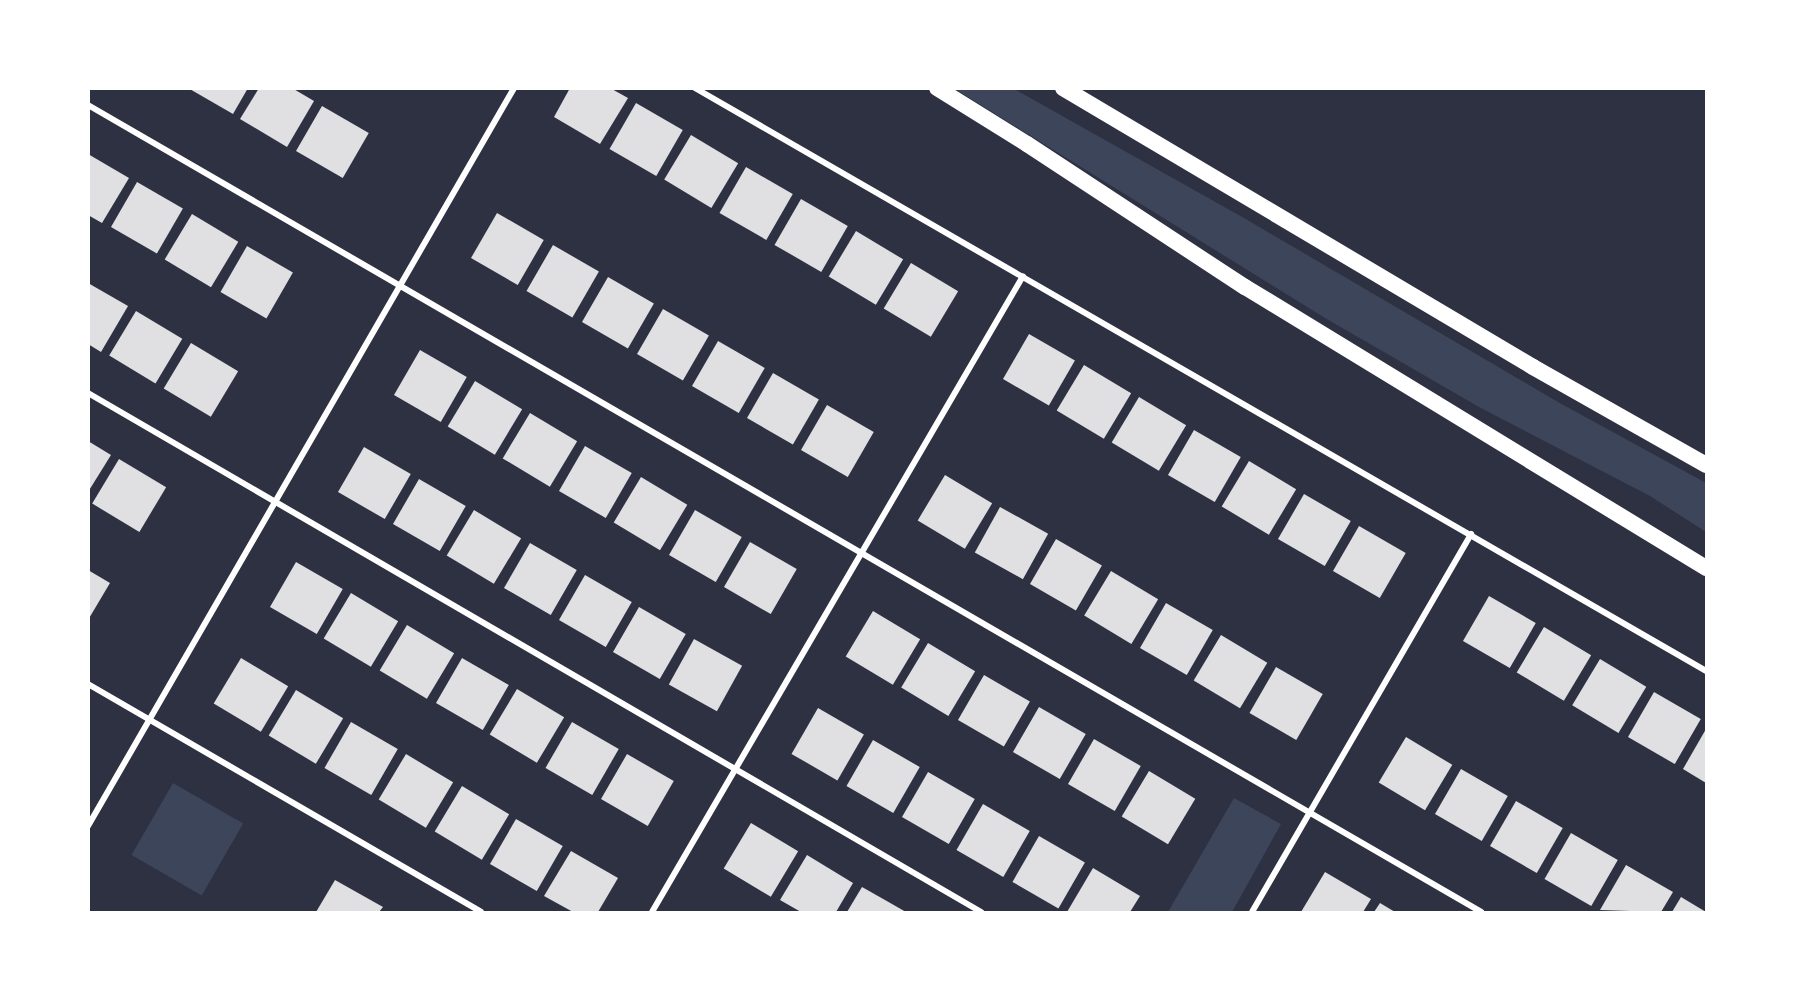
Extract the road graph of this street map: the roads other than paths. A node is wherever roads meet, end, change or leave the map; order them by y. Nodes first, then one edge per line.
1 (514, 88) edge
2 (695, 88) edge
3 (937, 88) edge
4 (1063, 88) edge
5 (88, 105) edge
6 (1023, 276) junction
7 (400, 285) junction
8 (88, 393) edge
9 (1707, 465) edge
10 (275, 502) junction
11 (1471, 534) junction
12 (862, 554) junction
13 (1707, 568) edge
14 (1707, 670) edge
15 (88, 684) edge
16 (150, 720) junction
17 (736, 770) junction
18 (1309, 813) junction
19 (88, 826) edge
20 (481, 912) edge
21 (652, 912) edge
22 (981, 912) edge
23 (1252, 912) edge
24 (1481, 912) edge

1 - 7 street
2 - 6 street
3 - 13 highway
4 - 9 highway
5 - 7 street
6 - 11 street
6 - 12 street
7 - 10 street
7 - 12 street
8 - 10 street
10 - 16 street
10 - 17 street
11 - 14 street
11 - 18 street
12 - 17 street
12 - 18 street
15 - 16 street
16 - 19 street
16 - 20 street
17 - 21 street
17 - 22 street
18 - 23 street
18 - 24 street

